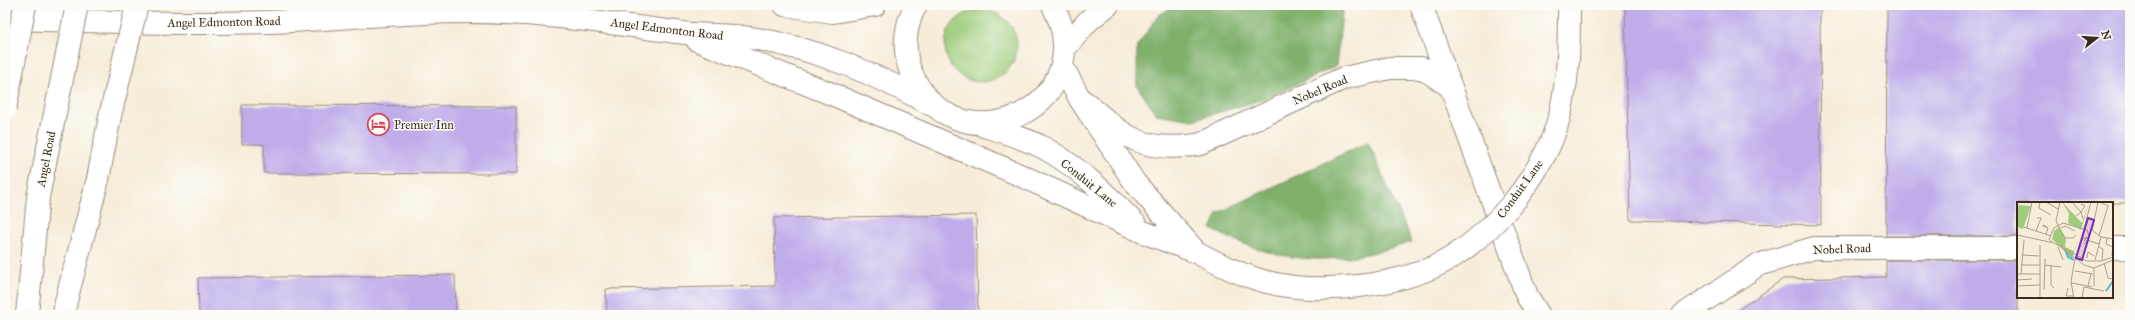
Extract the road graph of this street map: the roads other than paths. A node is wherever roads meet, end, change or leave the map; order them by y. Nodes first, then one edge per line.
1 (24, 5) edge
2 (77, 5) edge
3 (137, 5) edge
4 (785, 5) edge
5 (875, 5) edge
6 (916, 5) edge
7 (1053, 5) edge
8 (1108, 5) edge
9 (1421, 5) edge
10 (1569, 5) edge
11 (5, 19) edge
12 (679, 33) junction
13 (1063, 57) junction
14 (1451, 87) junction
15 (1080, 99) junction
16 (932, 105) junction
17 (5, 110) edge
18 (975, 124) junction
19 (1143, 232) junction
20 (2017, 248) edge
21 (2113, 248) edge
22 (2130, 248) edge
23 (1196, 252) junction
24 (1526, 306) edge
25 (27, 315) edge
26 (64, 315) edge
27 (1539, 315) edge
28 (1683, 315) edge

1 - 17 main road, bridge
2 - 25 main road, Angel Road, bridge
3 - 26 main road, bridge
4 - 5 main road
6 - 16 main road
7 - 13 main road
8 - 13 main road
9 - 14 main road
10 - 23 main road, Conduit Lane, bridge
11 - 12 main road, Angel Edmonton Road
12 - 16 main road, Angel Edmonton Road
12 - 19 main road
13 - 15 main road, Conduit Lane
13 - 18 main road
14 - 15 main road, Nobel Road
14 - 24 main road
15 - 23 main road, Conduit Lane
16 - 18 main road, Conduit Lane
18 - 19 main road, Conduit Lane
19 - 23 main road, Conduit Lane
20 - 28 main road, Nobel Road
21 - 22 main road
24 - 27 main road

